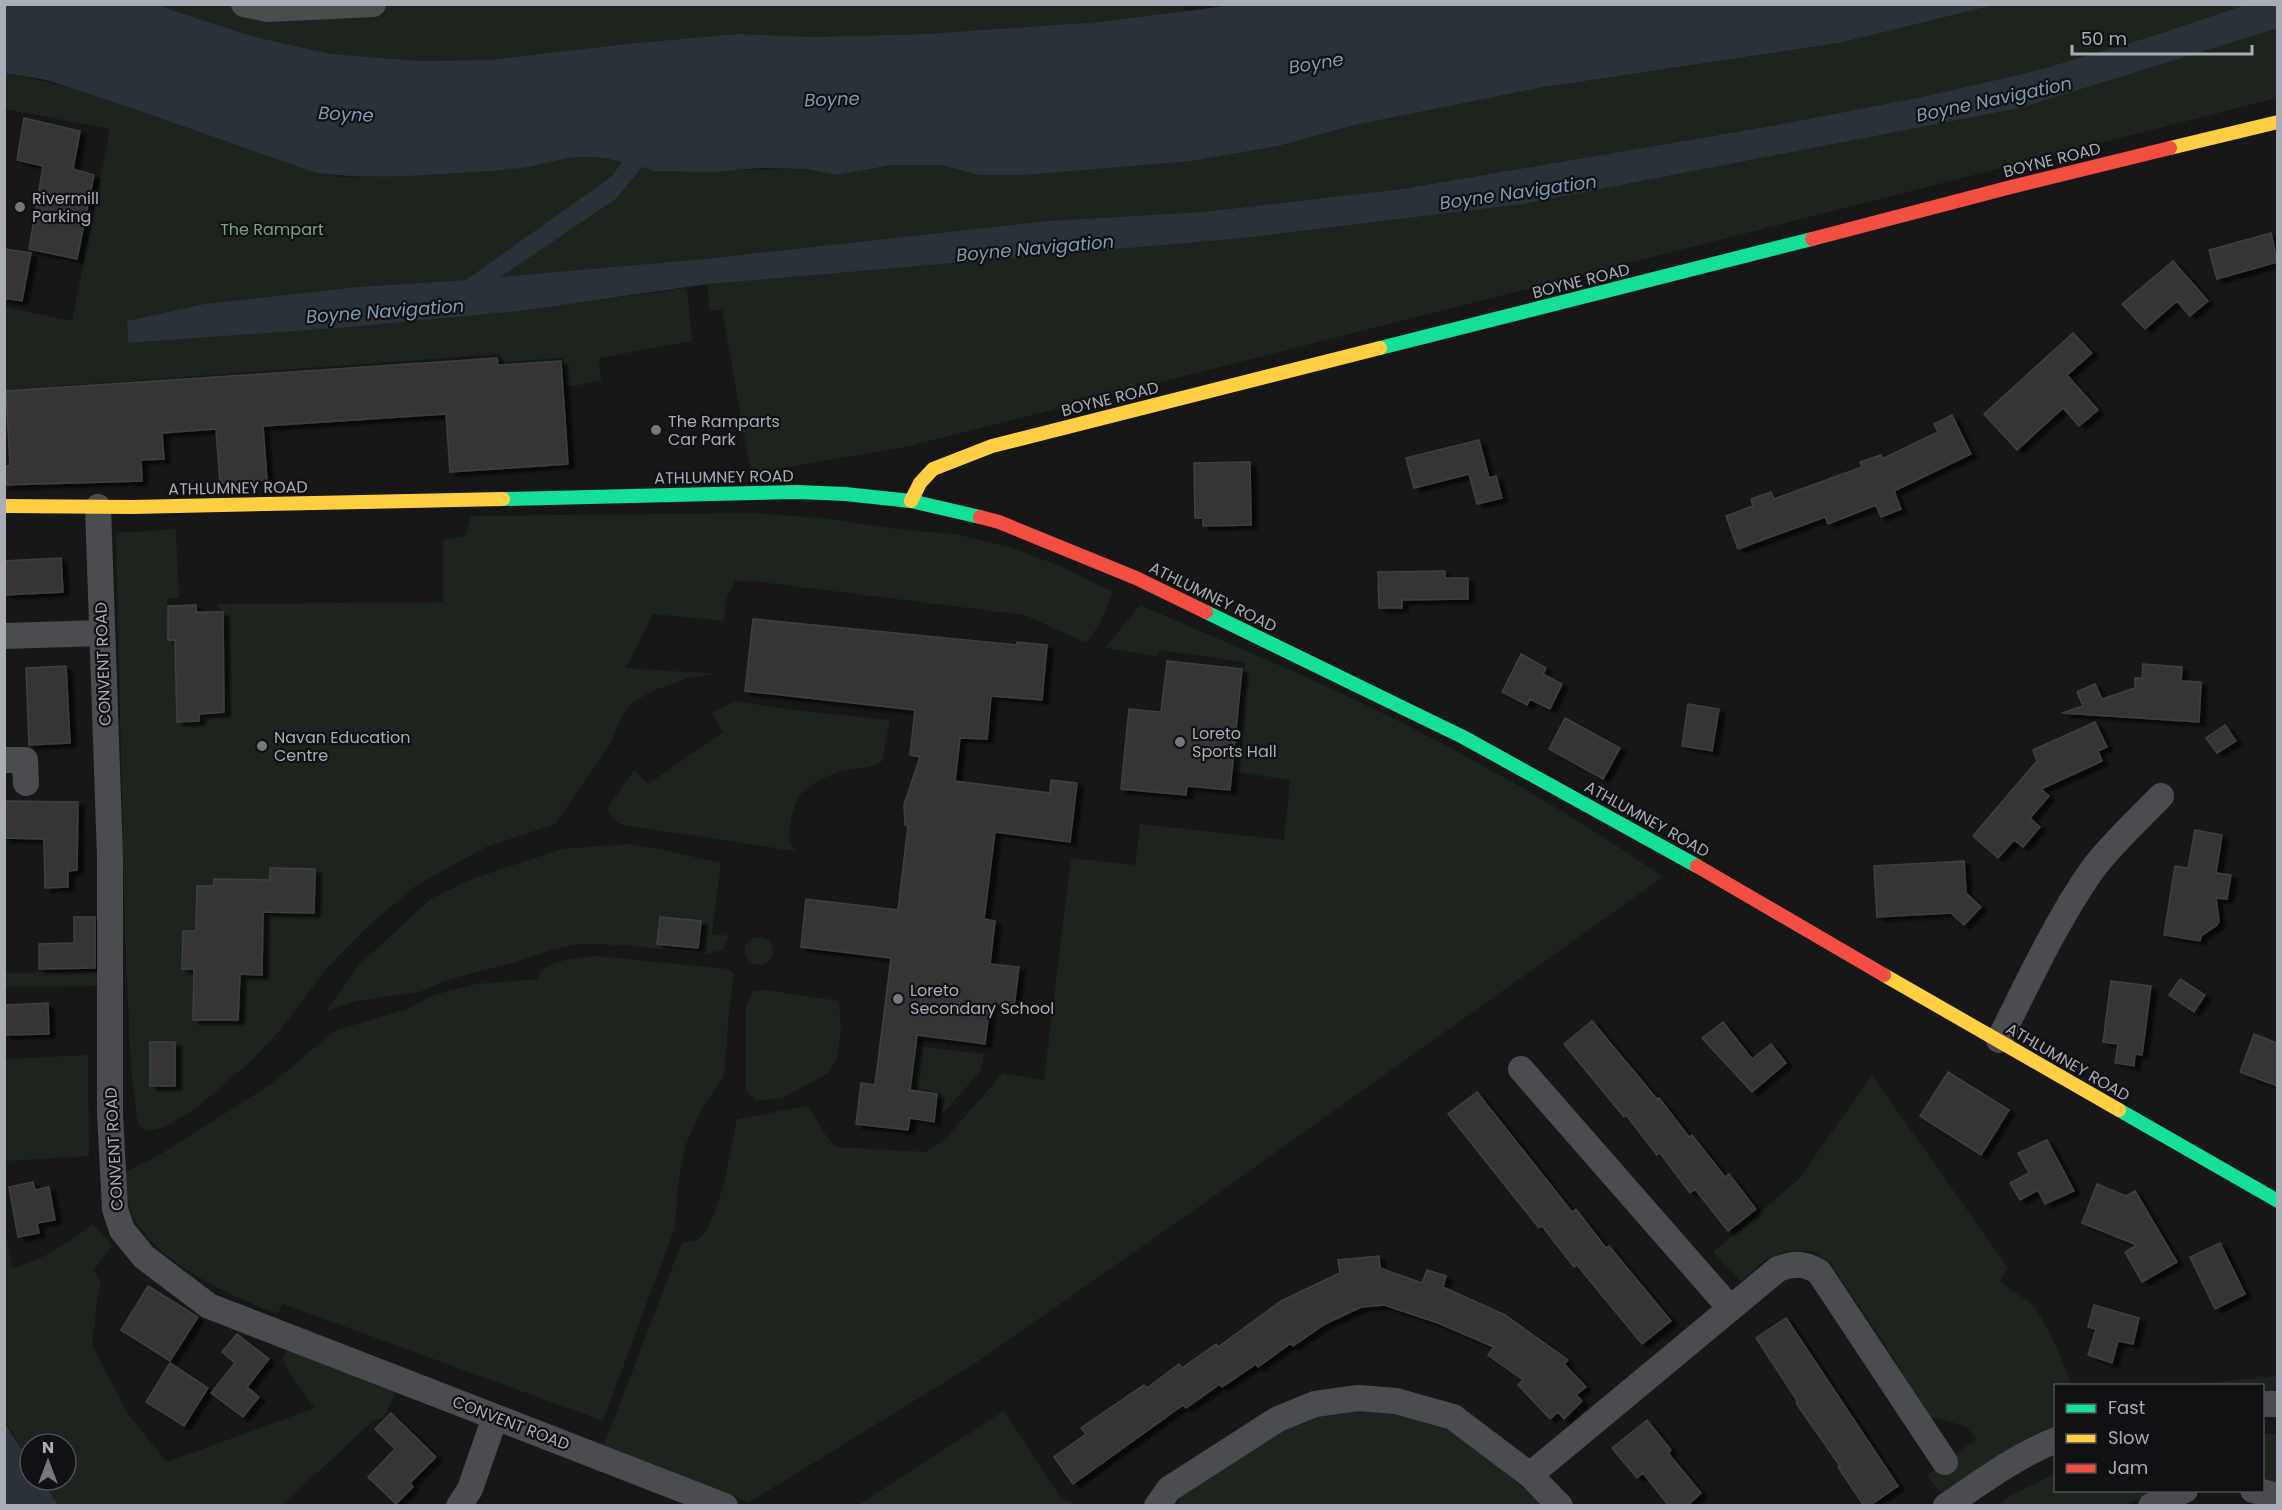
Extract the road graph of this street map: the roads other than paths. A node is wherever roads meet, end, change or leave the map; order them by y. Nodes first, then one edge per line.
1 (244, 4) edge
2 (373, 4) edge
3 (2277, 122) edge
4 (911, 501) junction
5 (4, 507) edge
6 (98, 507) junction
7 (102, 633) junction
8 (4, 636) edge
9 (4, 760) edge
10 (26, 783) dead end
11 (2162, 796) dead end
12 (1999, 1040) junction
13 (1521, 1069) dead end
14 (2277, 1201) edge
15 (1730, 1308) junction
16 (495, 1417) junction
17 (2054, 1440) edge
18 (1945, 1462) dead end
19 (1530, 1475) junction
20 (2183, 1492) edge
21 (2258, 1492) edge
22 (2277, 1496) edge
23 (714, 1501) edge
24 (459, 1506) edge
25 (1157, 1506) edge
26 (1560, 1506) edge
27 (1946, 1506) edge
28 (2151, 1506) edge

1 - 2 street
3 - 4 main road, BOYNE ROAD
4 - 6 main road, ATHLUMNEY ROAD
4 - 12 main road, ATHLUMNEY ROAD
5 - 6 main road, ATHLUMNEY ROAD
6 - 7 street, CONVENT ROAD
7 - 8 street
7 - 16 street, CONVENT ROAD
9 - 10 street
11 - 12 street
12 - 14 main road, ATHLUMNEY ROAD
13 - 15 street
15 - 18 street
15 - 19 street
16 - 23 street, CONVENT ROAD
16 - 24 street
17 - 27 street
19 - 25 street
19 - 26 street
20 - 28 street
21 - 22 street

